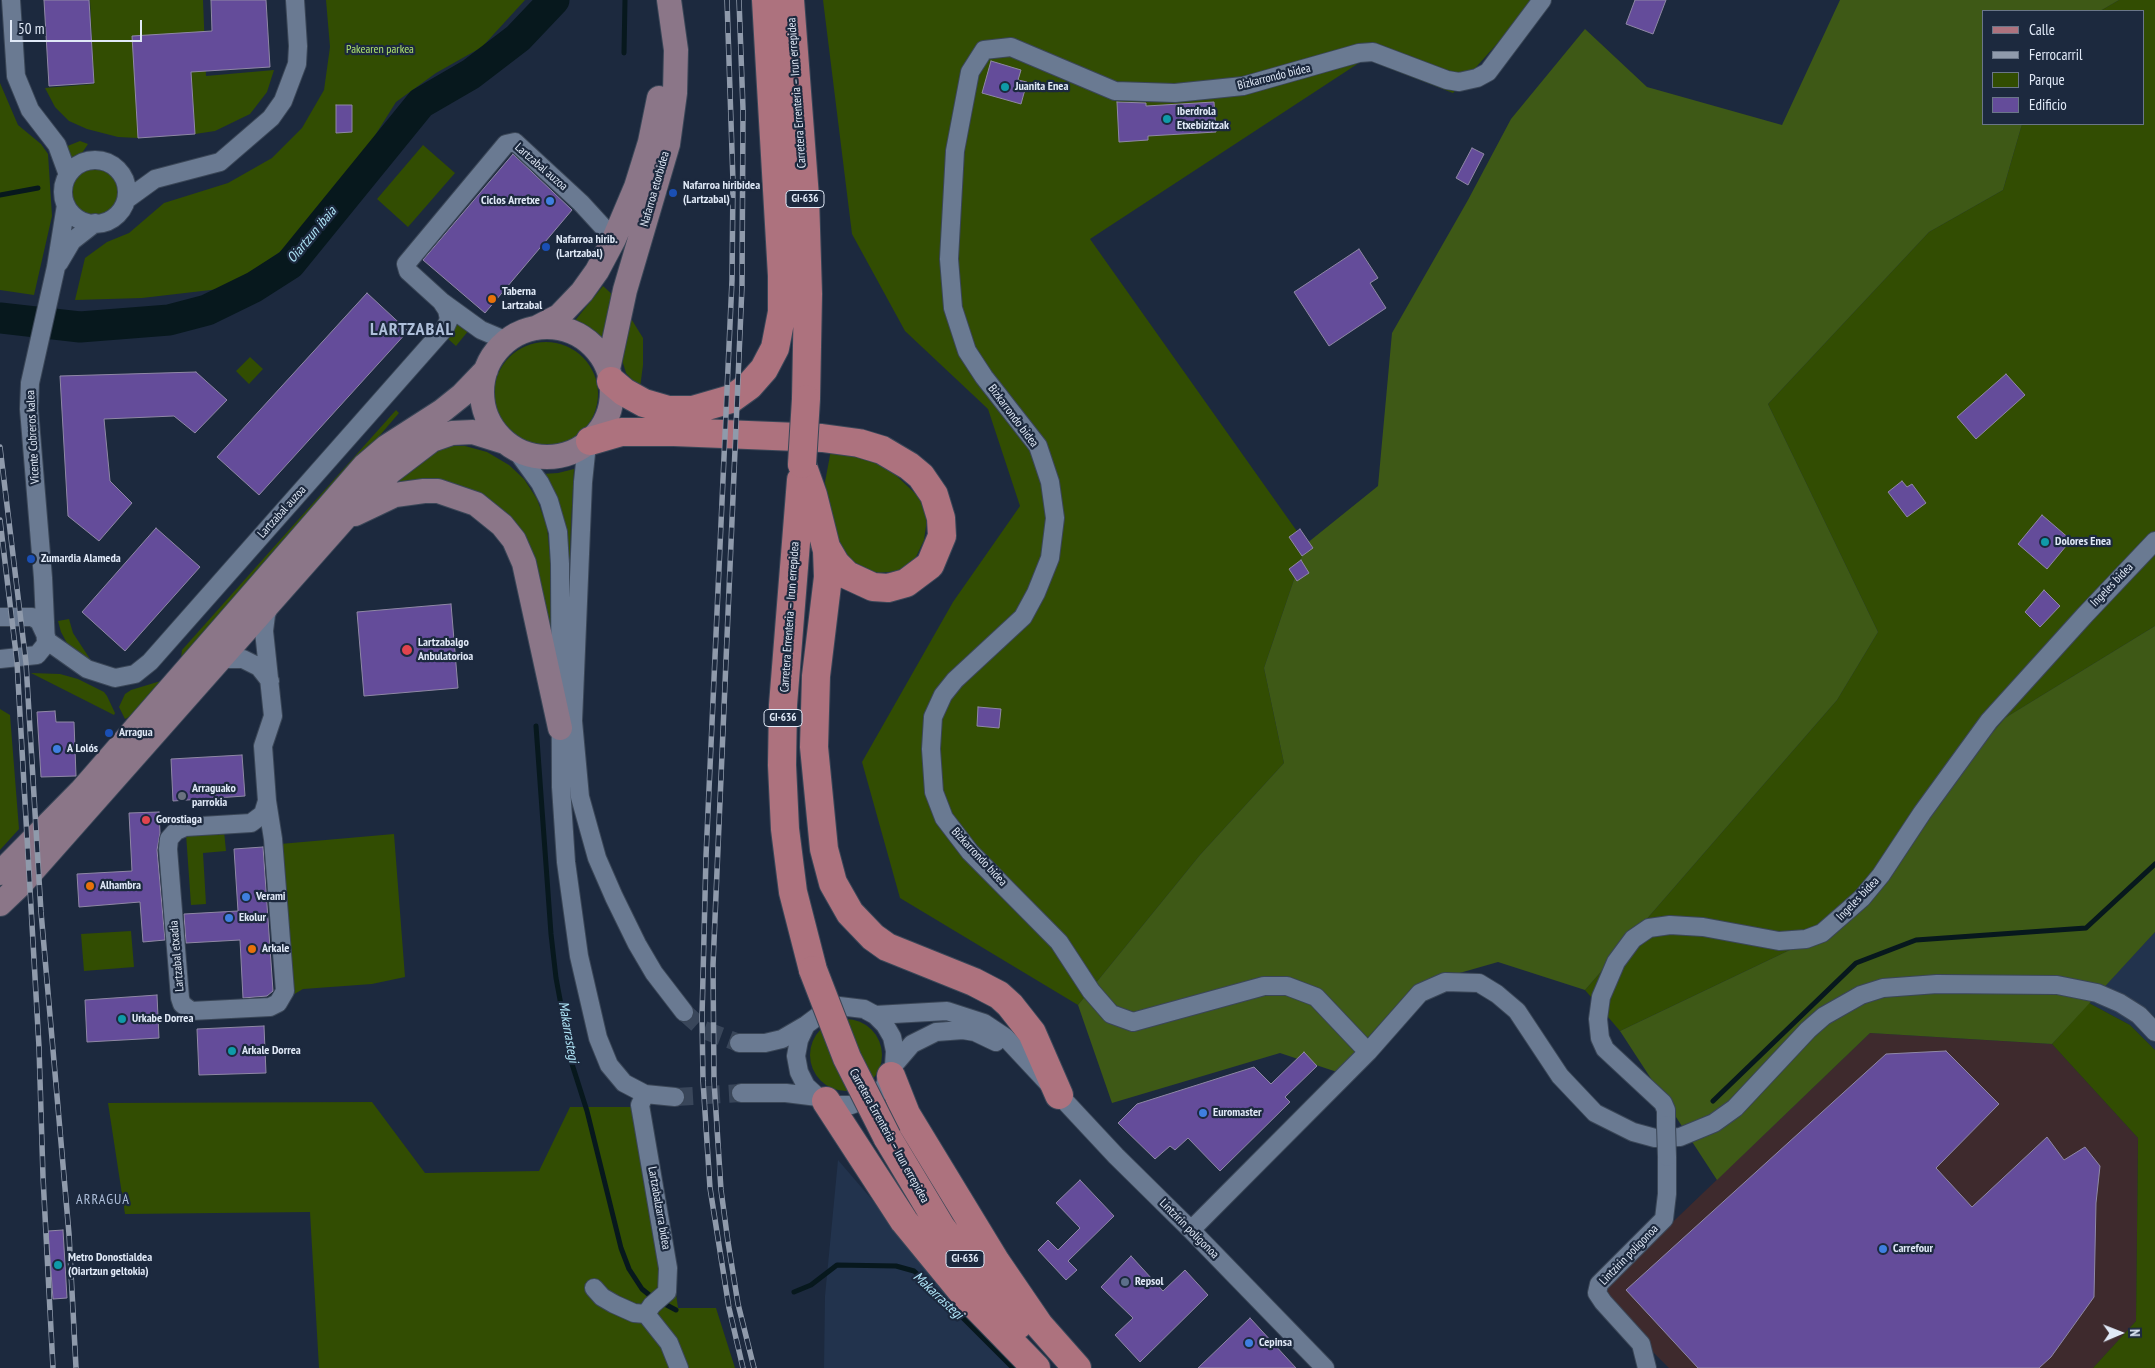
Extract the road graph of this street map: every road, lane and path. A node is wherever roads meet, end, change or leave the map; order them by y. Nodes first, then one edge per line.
1 (10, 0) edge
2 (295, 0) edge
3 (766, 0) edge
4 (790, 0) edge
5 (1542, 0) edge
6 (669, 2) edge
7 (68, 175) junction
8 (126, 200) junction
9 (66, 205) junction
10 (95, 224) junction
11 (614, 239) junction
12 (56, 267) junction
13 (441, 301) junction
14 (536, 328) junction
15 (507, 341) junction
16 (486, 370) junction
17 (610, 375) junction
18 (588, 443) junction
19 (510, 446) junction
20 (802, 464) junction
21 (330, 534) junction
22 (2155, 540) edge
23 (827, 551) junction
24 (43, 583) junction
25 (272, 599) junction
26 (19, 616) junction
27 (0, 617) edge
28 (43, 644) junction
29 (0, 659) edge
30 (217, 662) junction
31 (270, 681) junction
32 (560, 728) junction
33 (267, 801) junction
34 (0, 873) edge
35 (0, 904) edge
36 (684, 1012) tunnel mouth
37 (875, 1016) junction
38 (806, 1025) junction
39 (2155, 1032) edge
40 (739, 1043) tunnel mouth
41 (1368, 1052) junction
42 (893, 1070) junction
43 (1056, 1092) junction
44 (741, 1093) tunnel mouth
45 (645, 1094) junction
46 (675, 1097) tunnel mouth
47 (822, 1099) junction
48 (1666, 1157) joint
49 (1191, 1230) junction
50 (594, 1288) dead end
51 (649, 1310) junction
52 (678, 1368) edge
53 (1036, 1368) edge
54 (1058, 1368) edge
55 (1077, 1368) edge
56 (1325, 1368) edge
57 (1647, 1368) edge

1 - 7 street
2 - 8 street
3 - 17 main road
4 - 20 main road, Carretera Errenteria – Irun errepidea / GI-636, bridge
5 - 41 street, Bizkarrondo bidea
6 - 11 main road, Nafarroa etorbidea
6 - 17 main road, Nafarroa etorbidea
7 - 8 street
7 - 9 street
8 - 10 street
9 - 10 street
9 - 12 street, Vicente Cobreros kalea
10 - 12 street, Vicente Cobreros kalea
11 - 13 street, Lartzabal auzoa
11 - 14 main road, Nafarroa etorbidea
12 - 24 street, Vicente Cobreros kalea
13 - 15 street, Lartzabal auzoa
13 - 28 street, Lartzabal auzoa
14 - 15 main road
14 - 17 main road
15 - 16 main road
16 - 19 main road
16 - 34 main road
17 - 18 main road
18 - 19 main road
18 - 23 main road
18 - 36 street
19 - 21 main road
19 - 32 street
20 - 23 main road
20 - 54 main road, Carretera Errenteria – Irun errepidea / GI-636, bridge
21 - 25 main road
21 - 32 main road
22 - 48 street, Ingeles bidea, bridge
23 - 43 main road
24 - 26 street
24 - 28 street, Vicente Cobreros kalea
25 - 30 main road
25 - 31 street, Lartzabal etxadia
26 - 27 street
26 - 28 street, Lartzabal auzoa
28 - 29 street
30 - 31 street
30 - 35 main road
31 - 33 street, Lartzabal etxadia
32 - 45 street
33 - 33 street, Lartzabal etxadia
37 - 38 street
37 - 42 street
37 - 43 street, Lintzirin poligonoa
38 - 40 street
38 - 47 street
39 - 41 street
41 - 49 street
42 - 43 street, Lintzirin poligonoa
42 - 47 street
42 - 55 main road
43 - 49 street, Lintzirin poligonoa
44 - 47 street
45 - 46 street
45 - 51 street, Lartzabalzarra bidea
47 - 53 main road
48 - 57 street, Lintzirin poligonoa
49 - 56 street, Lintzirin poligonoa
50 - 51 street
51 - 52 street

